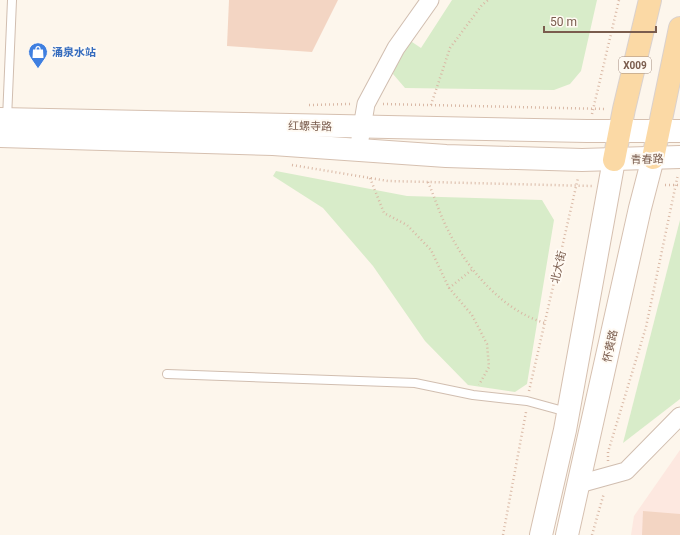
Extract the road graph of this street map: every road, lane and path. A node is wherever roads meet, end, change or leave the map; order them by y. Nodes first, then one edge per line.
1 (12, 0) edge
2 (430, 0) edge
3 (488, 0) edge
4 (619, 0) edge
5 (650, 0) edge
6 (680, 28) edge
7 (431, 105) dead end
8 (363, 126) junction
9 (3, 127) edge
10 (587, 131) junction
11 (620, 131) junction
12 (669, 131) edge
13 (358, 151) junction
14 (653, 158) junction
15 (582, 160) junction
16 (614, 160) junction
17 (288, 164) dead end
18 (679, 164) edge
19 (370, 178) junction
20 (428, 182) junction
21 (576, 186) junction
22 (608, 186) junction
23 (473, 269) junction
24 (450, 288) junction
25 (545, 323) junction
26 (167, 374) dead end
27 (473, 396) junction
28 (527, 401) junction
29 (568, 412) junction
30 (680, 416) edge
31 (608, 476) junction
32 (579, 484) junction
33 (503, 535) edge
34 (541, 535) edge
35 (567, 535) edge
36 (592, 535) edge

1 - 9 lane
2 - 8 street
3 - 7 path
4 - 10 path
5 - 11 main road, X009
6 - 12 main road
8 - 9 main road, 红螺寺路
8 - 10 main road, 红螺寺路
8 - 13 street
9 - 13 main road, 红螺寺路
10 - 11 main road, 红螺寺路
11 - 12 main road
11 - 16 main road, X009
12 - 14 main road
13 - 15 main road, 红螺寺路
14 - 16 main road, 青春路
14 - 18 main road, 青春路
14 - 32 main road, 怀黄路
15 - 16 main road, 红螺寺路
15 - 21 path, 北大街
16 - 22 main road, X009
17 - 19 path
18 - 31 path
19 - 20 path
19 - 24 path
20 - 21 path
20 - 23 path
21 - 22 path
21 - 25 path, 北大街
22 - 29 main road, X009
23 - 24 path
23 - 25 path
24 - 27 path
25 - 28 path, 北大街
26 - 27 lane
27 - 28 lane
28 - 29 lane
28 - 33 path, 北大街
29 - 34 main road, X009
30 - 31 street
31 - 32 street
31 - 36 path
32 - 35 main road, 怀黄路

